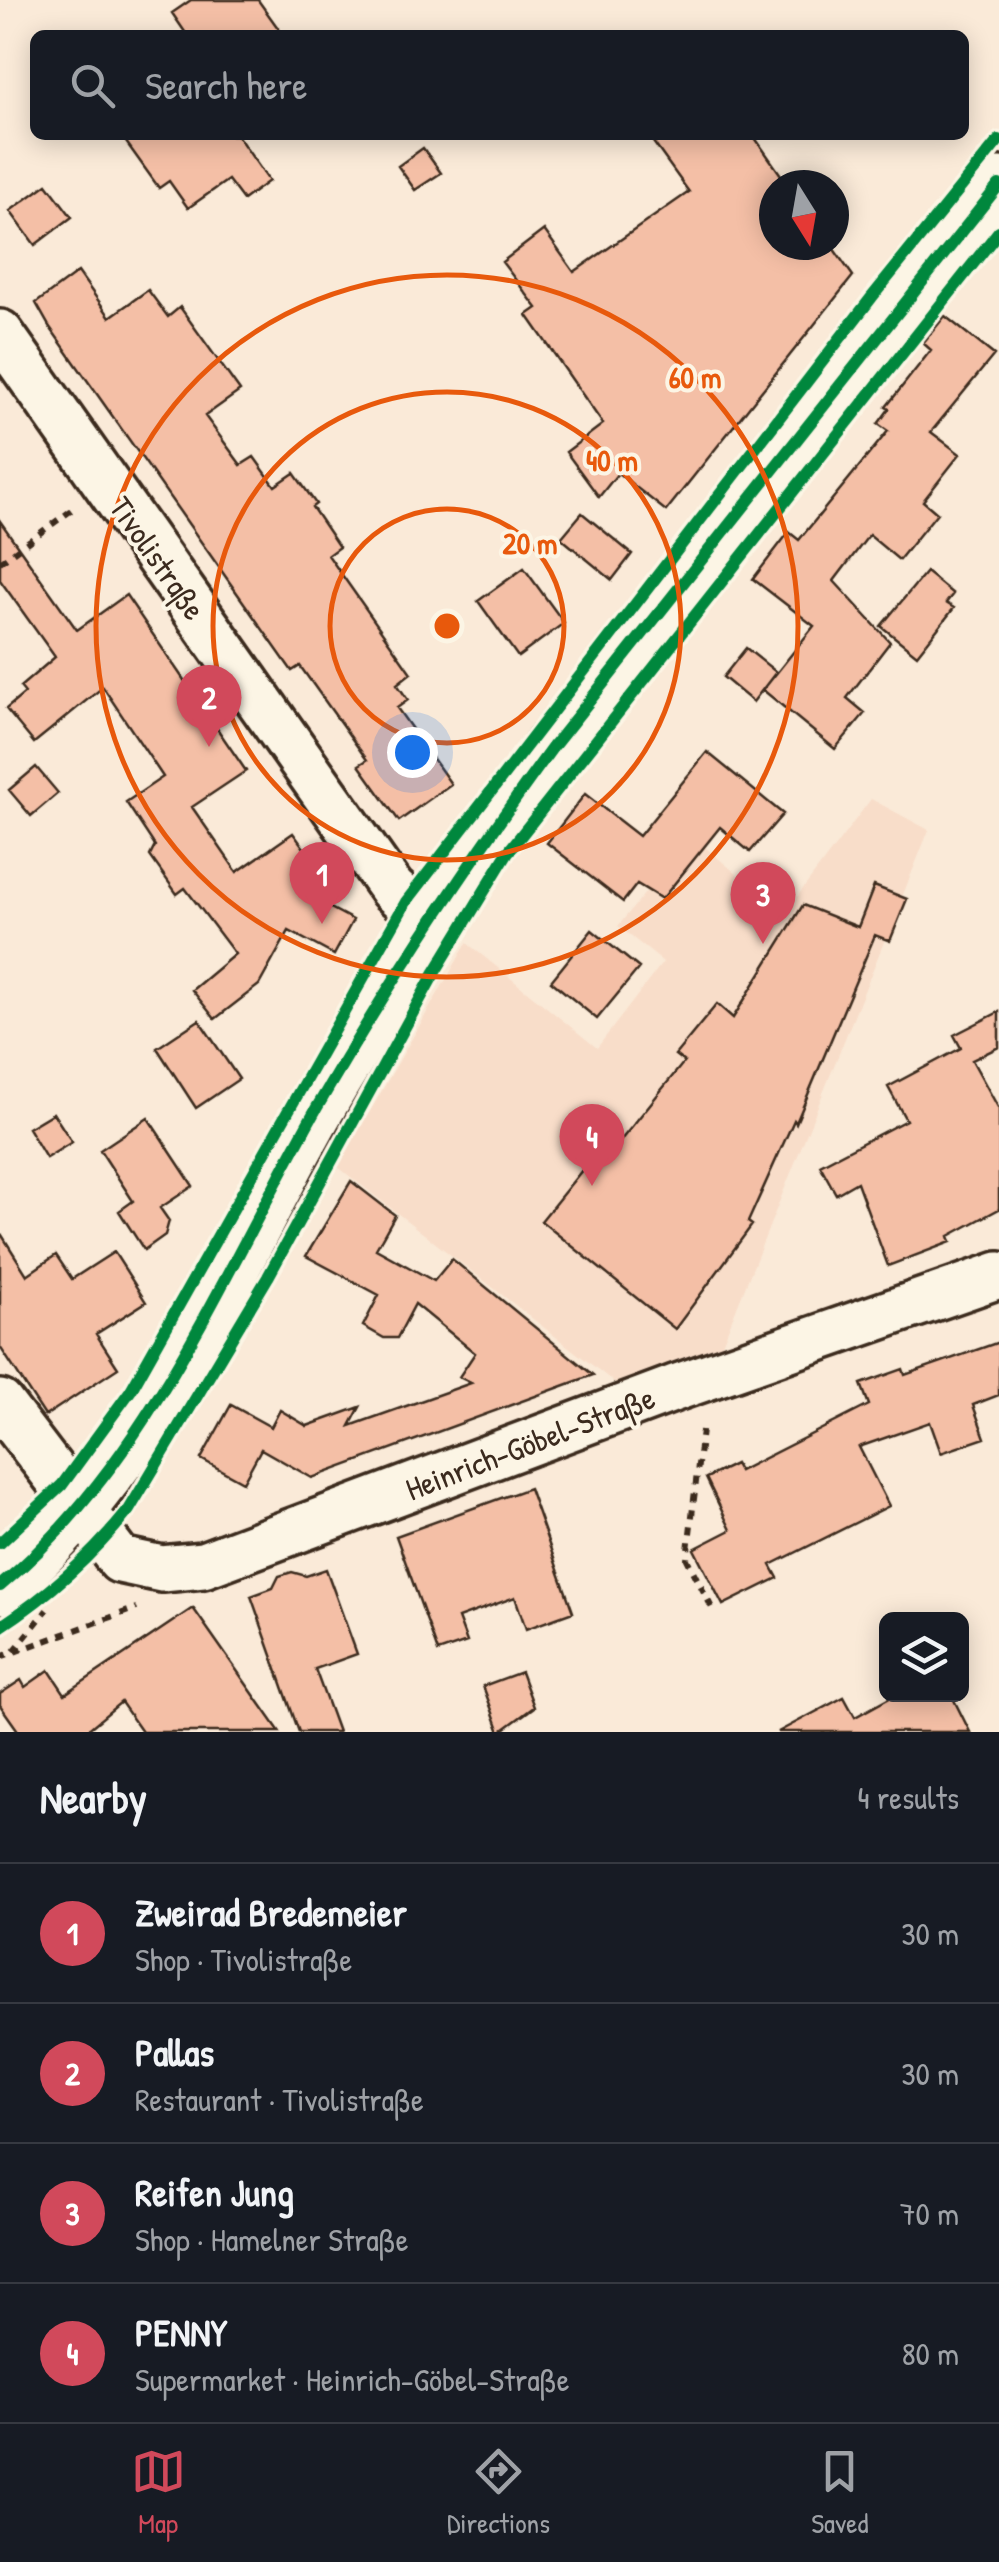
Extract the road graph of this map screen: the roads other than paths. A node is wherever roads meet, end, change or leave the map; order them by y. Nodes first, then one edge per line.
1 (999, 186) edge
2 (0, 333) edge
3 (428, 922) junction
4 (999, 1275) edge
5 (0, 1403) edge
6 (80, 1510) junction
7 (0, 1586) edge

1 - 3 street
2 - 3 street, Tivolistraße
3 - 6 street
4 - 6 street, Heinrich-Göbel-Straße
5 - 6 street, Heinrich-Göbel-Straße
6 - 7 street

